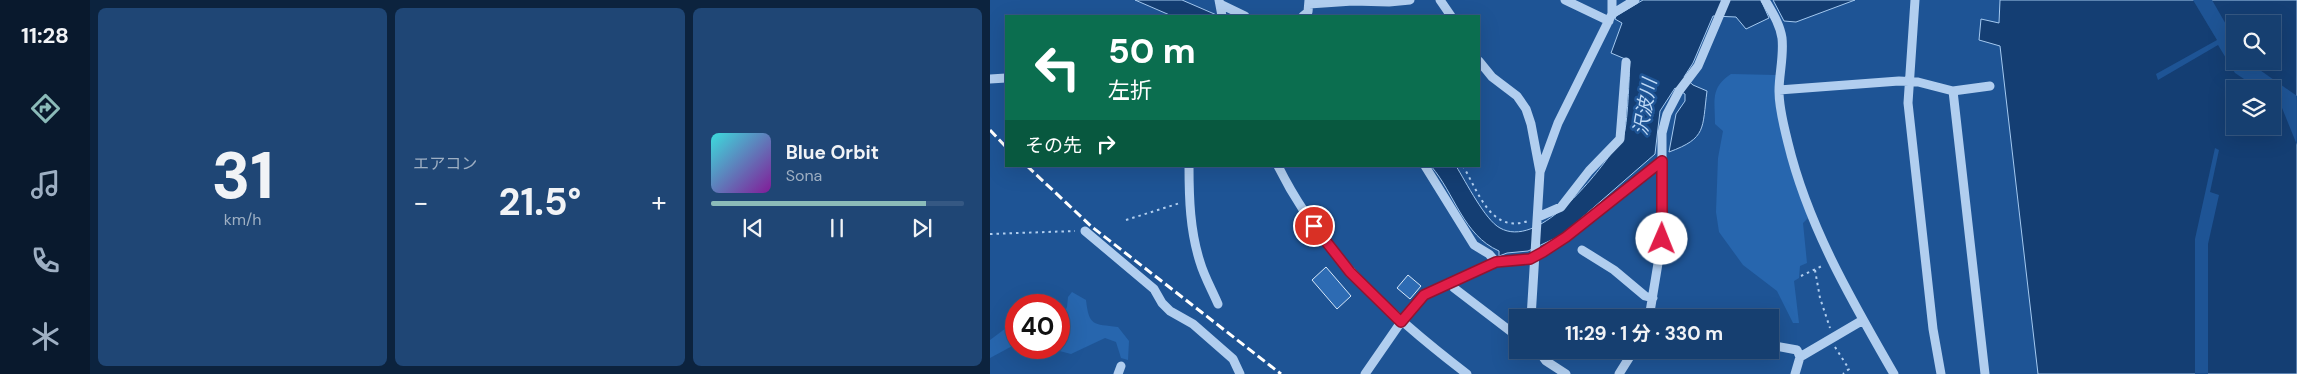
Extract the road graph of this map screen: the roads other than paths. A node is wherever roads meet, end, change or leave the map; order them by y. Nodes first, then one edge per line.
1 (1410, 0) edge
2 (1441, 0) edge
3 (1446, 0) edge
4 (1565, 0) edge
5 (1612, 0) edge
6 (1635, 0) edge
7 (1726, 0) edge
8 (1765, 0) edge
9 (1915, 0) edge
10 (1309, 2) edge
11 (1220, 8) edge
12 (1242, 15) edge
13 (1304, 15) edge
14 (1450, 15) edge
15 (1610, 18) junction
16 (1480, 62) edge
17 (1626, 62) dead end
18 (1005, 78) edge
19 (990, 79) edge
20 (1908, 82) junction
21 (1990, 86) dead end
22 (1779, 90) junction
23 (1953, 91) junction
24 (1662, 161) junction
25 (1189, 167) edge
26 (1279, 167) edge
27 (1426, 167) edge
28 (1540, 172) junction
29 (1538, 219) junction
30 (1085, 231) road end
31 (1582, 250) dead end
32 (1535, 255) junction
33 (1493, 258) junction
34 (1452, 283) junction
35 (1653, 298) junction
36 (1218, 304) dead end
37 (1532, 309) edge
38 (1651, 309) edge
39 (1862, 320) junction
40 (1401, 322) junction
41 (1509, 330) edge
42 (1779, 347) edge
43 (1800, 357) junction
44 (1545, 359) edge
45 (1628, 359) edge
46 (1240, 374) edge
47 (1365, 374) edge
48 (1467, 374) edge
49 (1566, 374) edge
50 (1619, 374) edge
51 (1795, 374) edge
52 (1894, 374) edge
53 (1941, 374) edge
54 (1985, 374) edge

1 - 10 street
2 - 3 street
2 - 14 street
4 - 15 street
5 - 15 street
6 - 15 street
7 - 24 street
8 - 22 street
9 - 20 street
10 - 13 street
11 - 12 street
15 - 28 street
16 - 28 street
17 - 29 street
18 - 19 street
20 - 22 street
20 - 23 street
20 - 53 street
21 - 23 street
22 - 39 street
23 - 54 street
24 - 32 street
24 - 35 street
25 - 36 street
26 - 40 street
27 - 33 street
28 - 29 street
29 - 32 street
30 - 46 street
31 - 35 street
32 - 33 street
32 - 37 street
33 - 34 street
34 - 40 street
34 - 41 street
35 - 38 street
39 - 43 street
39 - 52 street
40 - 47 street
40 - 48 street
42 - 43 street
43 - 51 street
44 - 49 street
45 - 50 street

